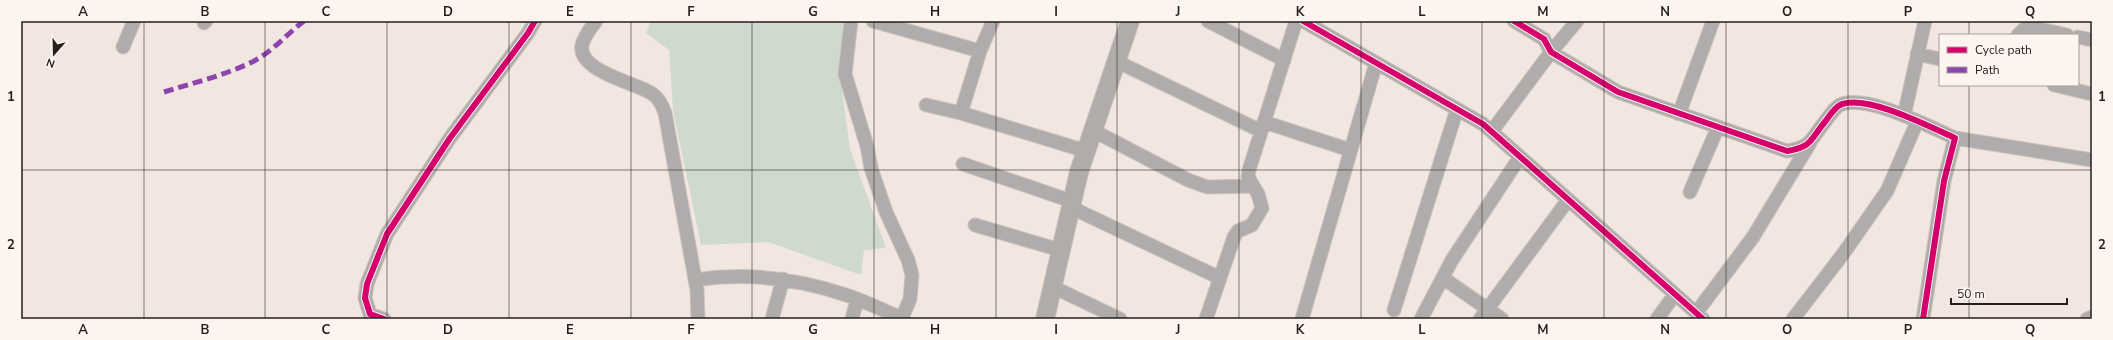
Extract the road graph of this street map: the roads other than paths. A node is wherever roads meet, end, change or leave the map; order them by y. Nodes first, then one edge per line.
1 (134, 21) edge
2 (535, 21) edge
3 (596, 21) edge
4 (851, 21) edge
5 (873, 21) edge
6 (993, 21) edge
7 (1130, 21) edge
8 (1208, 21) edge
9 (1296, 21) edge
10 (1303, 21) edge
11 (1514, 21) edge
12 (1577, 21) edge
13 (1713, 21) edge
14 (1925, 21) edge
15 (2019, 34) edge
16 (2062, 34) edge
17 (2079, 38) edge
18 (2092, 40) edge
19 (123, 47) dead end
20 (980, 51) junction
21 (1551, 52) junction
22 (1917, 54) junction
23 (1939, 59) edge
24 (1284, 60) junction
25 (1116, 62) junction
26 (1376, 63) junction
27 (2058, 86) edge
28 (2092, 94) edge
29 (926, 105) dead end
30 (1457, 109) junction
31 (961, 113) junction
32 (1679, 114) junction
33 (1904, 116) junction
34 (1917, 122) junction
35 (1263, 127) junction
36 (1718, 127) junction
37 (1092, 130) junction
38 (1492, 131) junction
39 (1955, 138) junction
40 (1810, 143) junction
41 (1350, 150) junction
42 (1086, 151) junction
43 (1520, 157) junction
44 (2092, 160) edge
45 (963, 164) dead end
46 (1253, 186) junction
47 (1690, 192) dead end
48 (1568, 200) junction
49 (1071, 204) junction
50 (975, 225) dead end
51 (1060, 250) junction
52 (1220, 278) junction
53 (1443, 278) junction
54 (783, 279) junction
55 (695, 280) junction
56 (1051, 286) junction
57 (1675, 294) junction
58 (857, 300) junction
59 (1488, 308) junction
60 (1394, 310) dead end
61 (1699, 316) edge
62 (2092, 317) edge
63 (384, 319) edge
64 (698, 319) edge
65 (772, 319) edge
66 (852, 319) edge
67 (903, 319) edge
68 (1045, 319) edge
69 (1120, 319) edge
70 (1206, 319) edge
71 (1302, 319) edge
72 (1421, 319) edge
73 (1480, 319) edge
74 (1502, 319) edge
75 (1656, 319) edge
76 (1793, 319) edge
77 (1923, 319) edge
78 (2087, 319) edge

1 - 19 street
2 - 63 street
3 - 55 street
4 - 67 street
5 - 20 street
6 - 20 street
7 - 25 main road
8 - 24 street
9 - 24 street
10 - 26 street
11 - 21 street
12 - 21 street
13 - 32 street
14 - 22 street
15 - 16 street
17 - 18 street
20 - 31 street
21 - 32 street
21 - 38 street
22 - 23 street
22 - 33 street
24 - 35 street
25 - 35 street
25 - 37 main road
26 - 30 street
26 - 41 street
27 - 28 street
29 - 31 street
30 - 38 street
30 - 60 street
31 - 42 street
32 - 36 street
33 - 34 street
33 - 40 street
34 - 39 street
34 - 76 street
35 - 41 street
35 - 46 street
36 - 40 street
36 - 47 street
37 - 42 main road
37 - 46 street
38 - 43 street
39 - 44 street
39 - 77 street
40 - 61 street
41 - 71 street
42 - 49 main road
43 - 48 street
43 - 53 street
45 - 49 street
46 - 52 street
48 - 57 street
48 - 59 street
49 - 51 main road
49 - 52 street
50 - 51 street
51 - 56 main road
52 - 70 street
53 - 59 street
53 - 72 street
54 - 55 street
54 - 58 street
54 - 65 street
55 - 64 street
56 - 68 main road
56 - 69 street
57 - 61 street
57 - 75 street
58 - 66 street
58 - 67 street
59 - 73 street
59 - 74 street
62 - 78 street

